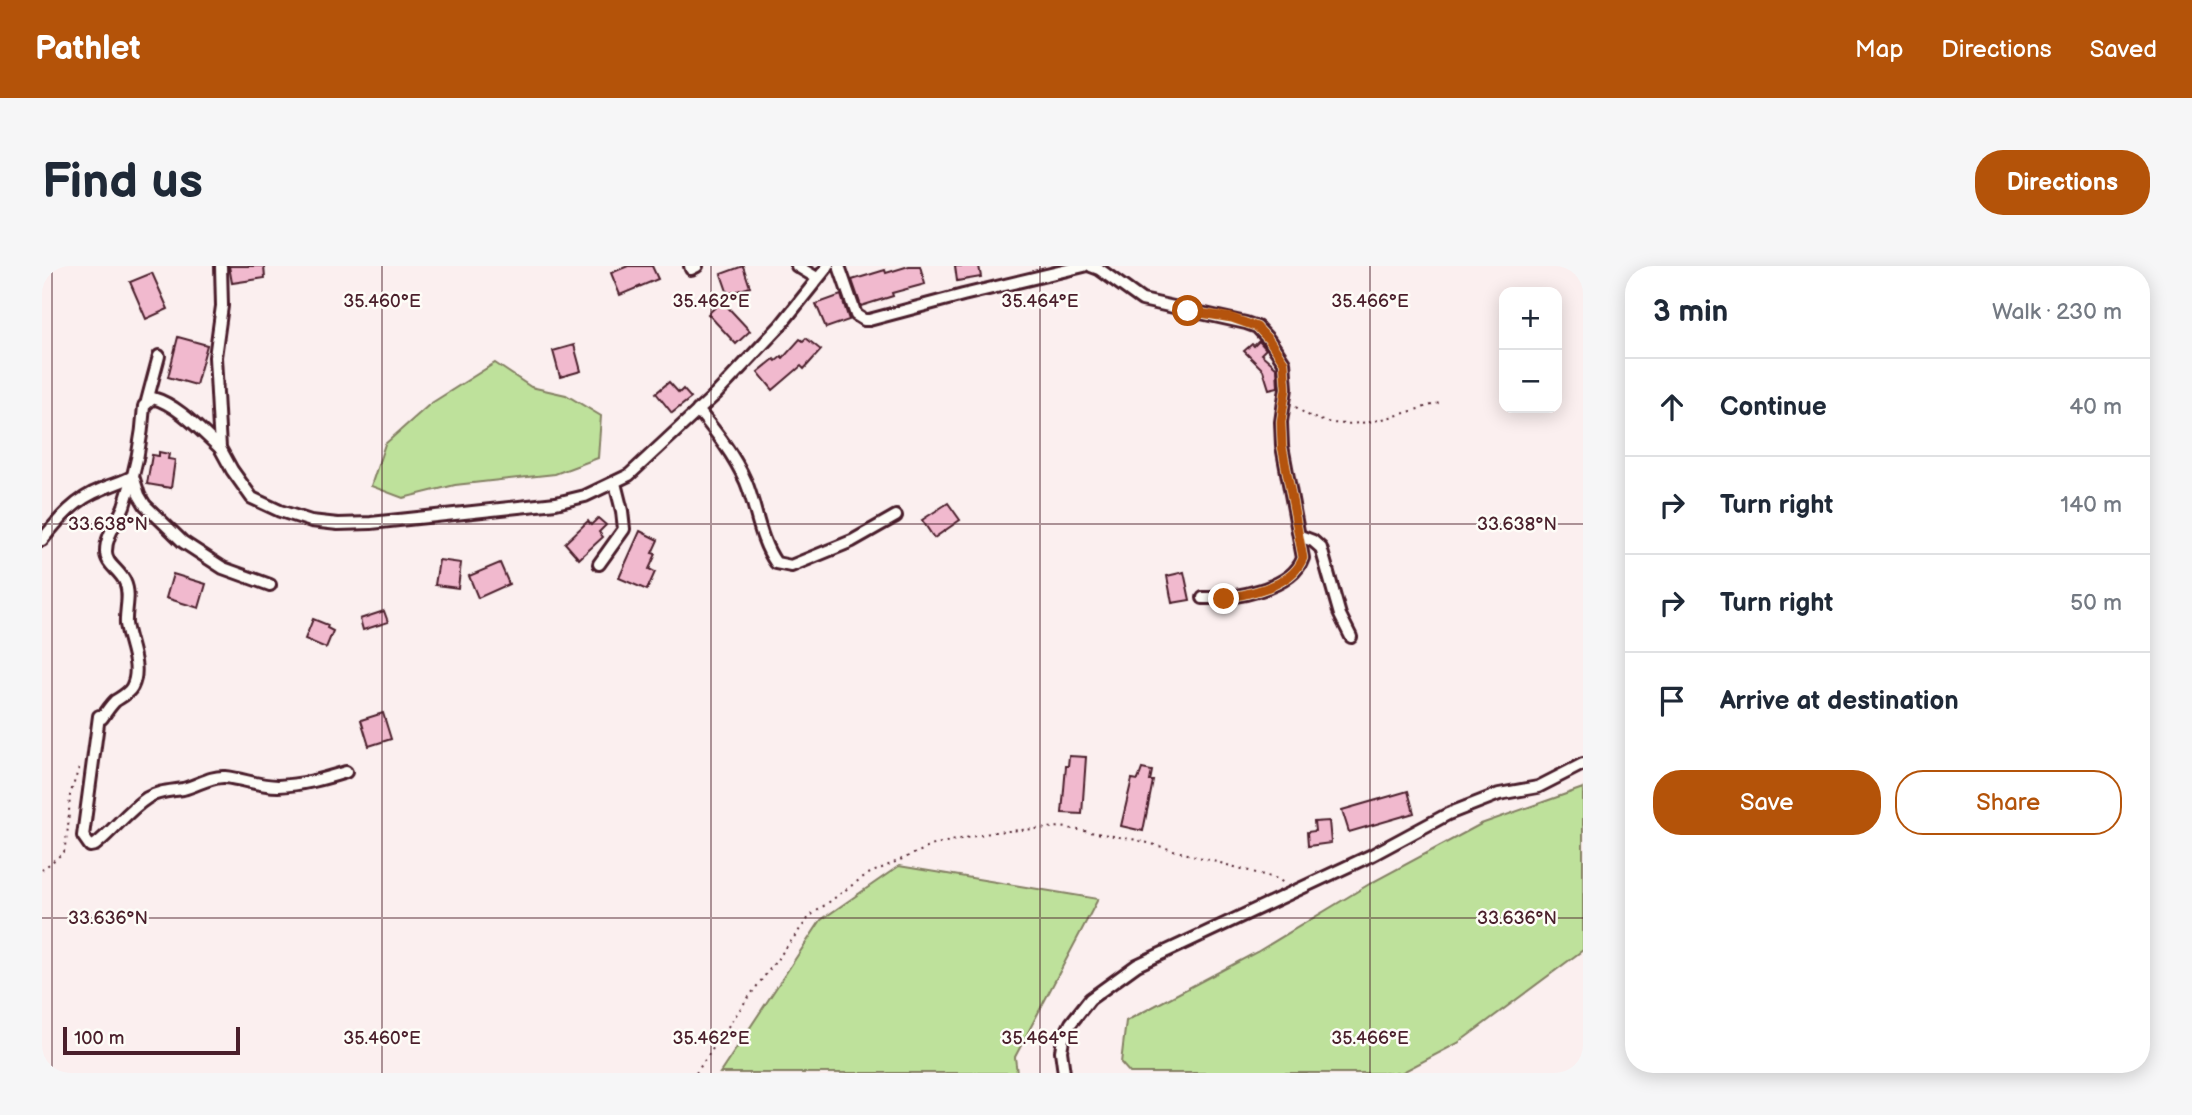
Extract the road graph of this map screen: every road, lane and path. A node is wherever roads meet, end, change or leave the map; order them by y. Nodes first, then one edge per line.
1 (221, 266) edge
2 (690, 266) edge
3 (697, 266) edge
4 (797, 266) edge
5 (828, 266) edge
6 (839, 266) edge
7 (1084, 266) edge
8 (1091, 266) edge
9 (817, 278) junction
10 (159, 356) dead end
11 (1285, 392) junction
12 (147, 401) junction
13 (1439, 403) dead end
14 (698, 410) junction
15 (220, 448) junction
16 (133, 476) junction
17 (615, 483) junction
18 (896, 516) dead end
19 (1300, 536) junction
20 (42, 540) edge
21 (599, 564) dead end
22 (270, 585) dead end
23 (1203, 598) dead end
24 (1350, 637) dead end
25 (80, 764) dead end
26 (1583, 764) edge
27 (346, 772) dead end
28 (42, 870) edge
29 (1295, 890) junction
30 (696, 1073) edge
31 (1064, 1073) edge

1 - 15 street
2 - 3 street
4 - 9 street
5 - 9 street
6 - 7 street
8 - 11 street
9 - 14 street
10 - 12 street
11 - 13 path
11 - 19 street
12 - 15 street
12 - 16 street
14 - 17 street
14 - 18 street
15 - 17 street
16 - 20 street
16 - 22 street
16 - 27 street
17 - 21 street
19 - 23 street
19 - 24 street
25 - 28 path
26 - 29 street
29 - 30 path
29 - 31 street

